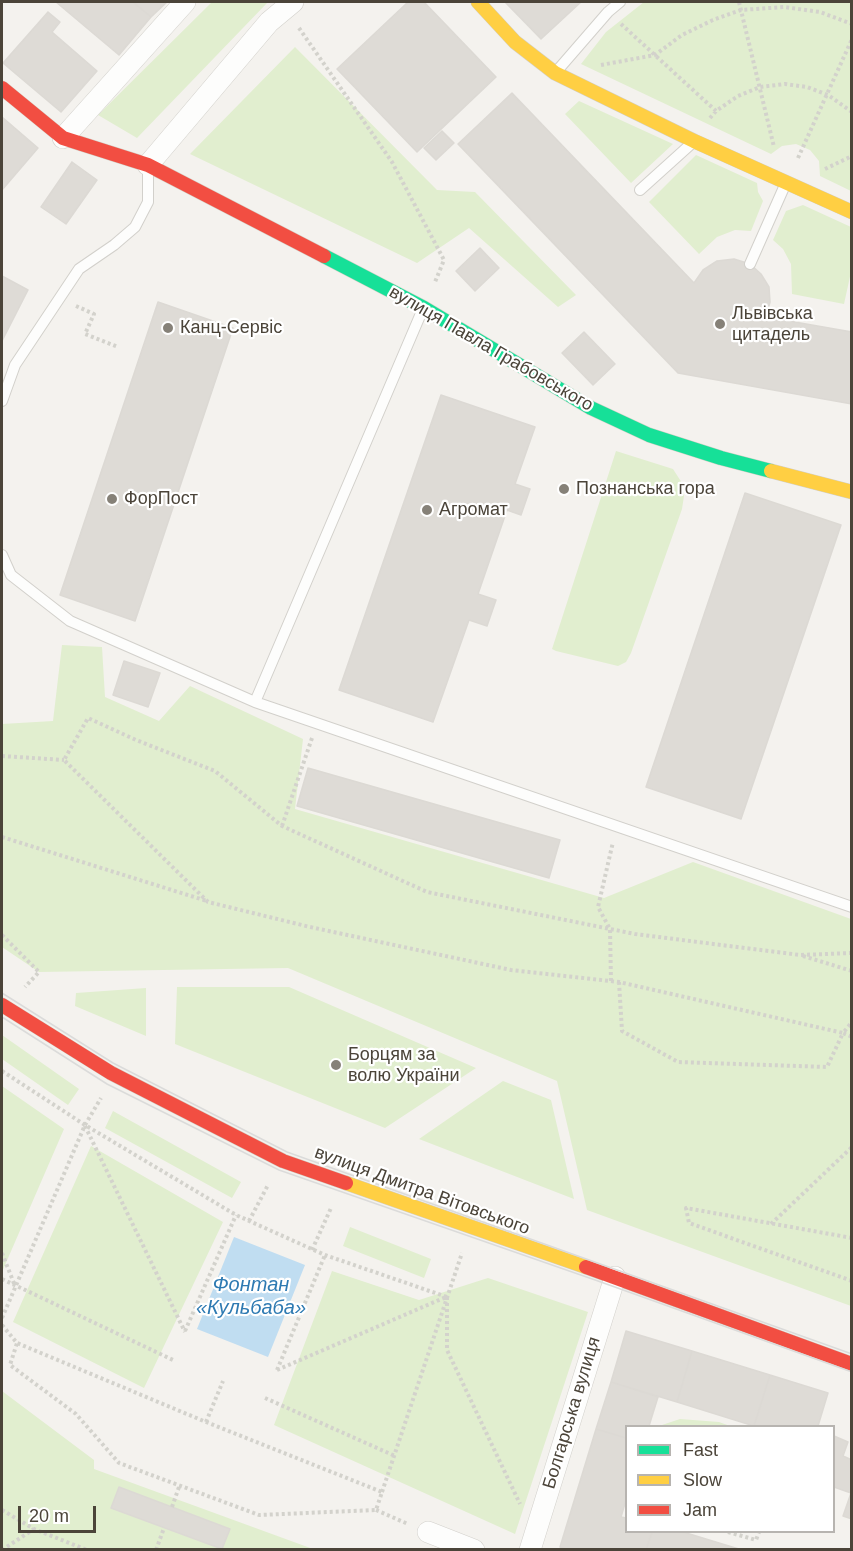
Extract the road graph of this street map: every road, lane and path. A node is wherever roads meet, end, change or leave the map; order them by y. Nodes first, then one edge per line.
1 (185, 2) edge
2 (478, 2) edge
3 (620, 2) edge
4 (739, 2) edge
5 (289, 5) edge
6 (741, 10) junction
7 (608, 12) junction
8 (852, 24) edge
9 (852, 39) edge
10 (655, 55) junction
11 (555, 73) junction
12 (760, 87) junction
13 (2, 88) edge
14 (828, 95) junction
15 (852, 112) edge
16 (63, 138) junction
17 (694, 141) junction
18 (148, 165) junction
19 (784, 182) junction
20 (640, 190) dead end
21 (852, 213) edge
22 (750, 264) dead end
23 (77, 306) dead end
24 (424, 308) junction
25 (118, 347) dead end
26 (2, 401) edge
27 (852, 492) edge
28 (2, 555) edge
29 (255, 702) junction
30 (317, 724) junction
31 (2, 756) edge
32 (64, 760) junction
33 (282, 826) junction
34 (616, 827) junction
35 (2, 837) edge
36 (208, 902) junction
37 (852, 907) edge
38 (610, 929) junction
39 (2, 935) edge
40 (852, 953) edge
41 (800, 955) junction
42 (852, 971) edge
43 (611, 981) junction
44 (619, 982) junction
45 (25, 987) dead end
46 (2, 1005) edge
47 (852, 1022) edge
48 (843, 1033) junction
49 (852, 1037) edge
50 (2, 1071) edge
51 (102, 1097) dead end
52 (85, 1125) junction
53 (852, 1147) edge
54 (268, 1185) dead end
55 (331, 1207) dead end
56 (236, 1215) junction
57 (249, 1221) junction
58 (771, 1224) junction
59 (852, 1238) edge
60 (312, 1250) junction
61 (2, 1253) edge
62 (462, 1253) dead end
63 (325, 1255) junction
64 (615, 1277) junction
65 (2, 1279) edge
66 (852, 1281) edge
67 (15, 1286) junction
68 (447, 1297) junction
69 (2, 1318) edge
70 (2, 1325) edge
71 (17, 1343) junction
72 (173, 1360) dead end
73 (852, 1364) edge
74 (223, 1381) dead end
75 (265, 1398) dead end
76 (206, 1422) junction
77 (395, 1456) junction
78 (179, 1487) junction
79 (382, 1492) junction
80 (172, 1507) dead end
81 (2, 1510) edge
82 (376, 1510) junction
83 (164, 1528) dead end
84 (34, 1529) junction
85 (428, 1532) joint
86 (732, 1533) edge
87 (759, 1533) edge
88 (532, 1542) edge
89 (2, 1550) edge
90 (87, 1550) edge
91 (156, 1550) edge
92 (474, 1550) edge

1 - 16 street
2 - 11 street
3 - 7 lane
4 - 6 path
5 - 18 street
5 - 24 path
6 - 8 path
6 - 10 path
6 - 12 path
7 - 10 path
7 - 11 lane
9 - 14 path
10 - 12 path
11 - 17 street
12 - 14 path
12 - 19 path
13 - 16 street, вулиця Павла Грабовського
14 - 15 path
14 - 19 path
16 - 18 street, вулиця Павла Грабовського
17 - 19 street
17 - 20 lane
18 - 24 street, вулиця Павла Грабовського
18 - 26 lane
19 - 21 street
19 - 22 lane
23 - 25 path
24 - 27 street, вулиця Павла Грабовського
24 - 29 lane
28 - 29 lane
29 - 30 lane
30 - 33 path
30 - 34 lane
31 - 32 path
32 - 33 path
32 - 36 path
33 - 38 path
34 - 37 lane
34 - 38 path
35 - 36 path
36 - 43 path
38 - 41 path
38 - 43 path
39 - 45 path
40 - 41 path
41 - 42 path
43 - 44 path
44 - 48 path
44 - 48 path
46 - 64 street, вулиця Дмитра Вітовського
47 - 48 path
48 - 49 path
50 - 52 path
51 - 52 path
52 - 56 path
52 - 56 path
52 - 67 path
53 - 58 path
54 - 57 path
55 - 60 path
56 - 57 path
57 - 60 path
58 - 59 path
58 - 66 path
60 - 63 path
61 - 67 path
62 - 68 path
63 - 68 path
63 - 68 path
64 - 73 street, вулиця Дмитра Вітовського
64 - 88 street, Болгарська вулиця
65 - 67 path
67 - 69 path
67 - 72 path
68 - 77 path
68 - 88 path
70 - 71 path
71 - 76 path
71 - 78 path
74 - 76 path
75 - 77 path
76 - 79 path
77 - 79 path
78 - 80 path
78 - 82 path
79 - 82 path
81 - 84 path
82 - 85 path
83 - 91 path
84 - 89 path
84 - 90 path
85 - 92 street
86 - 87 path

